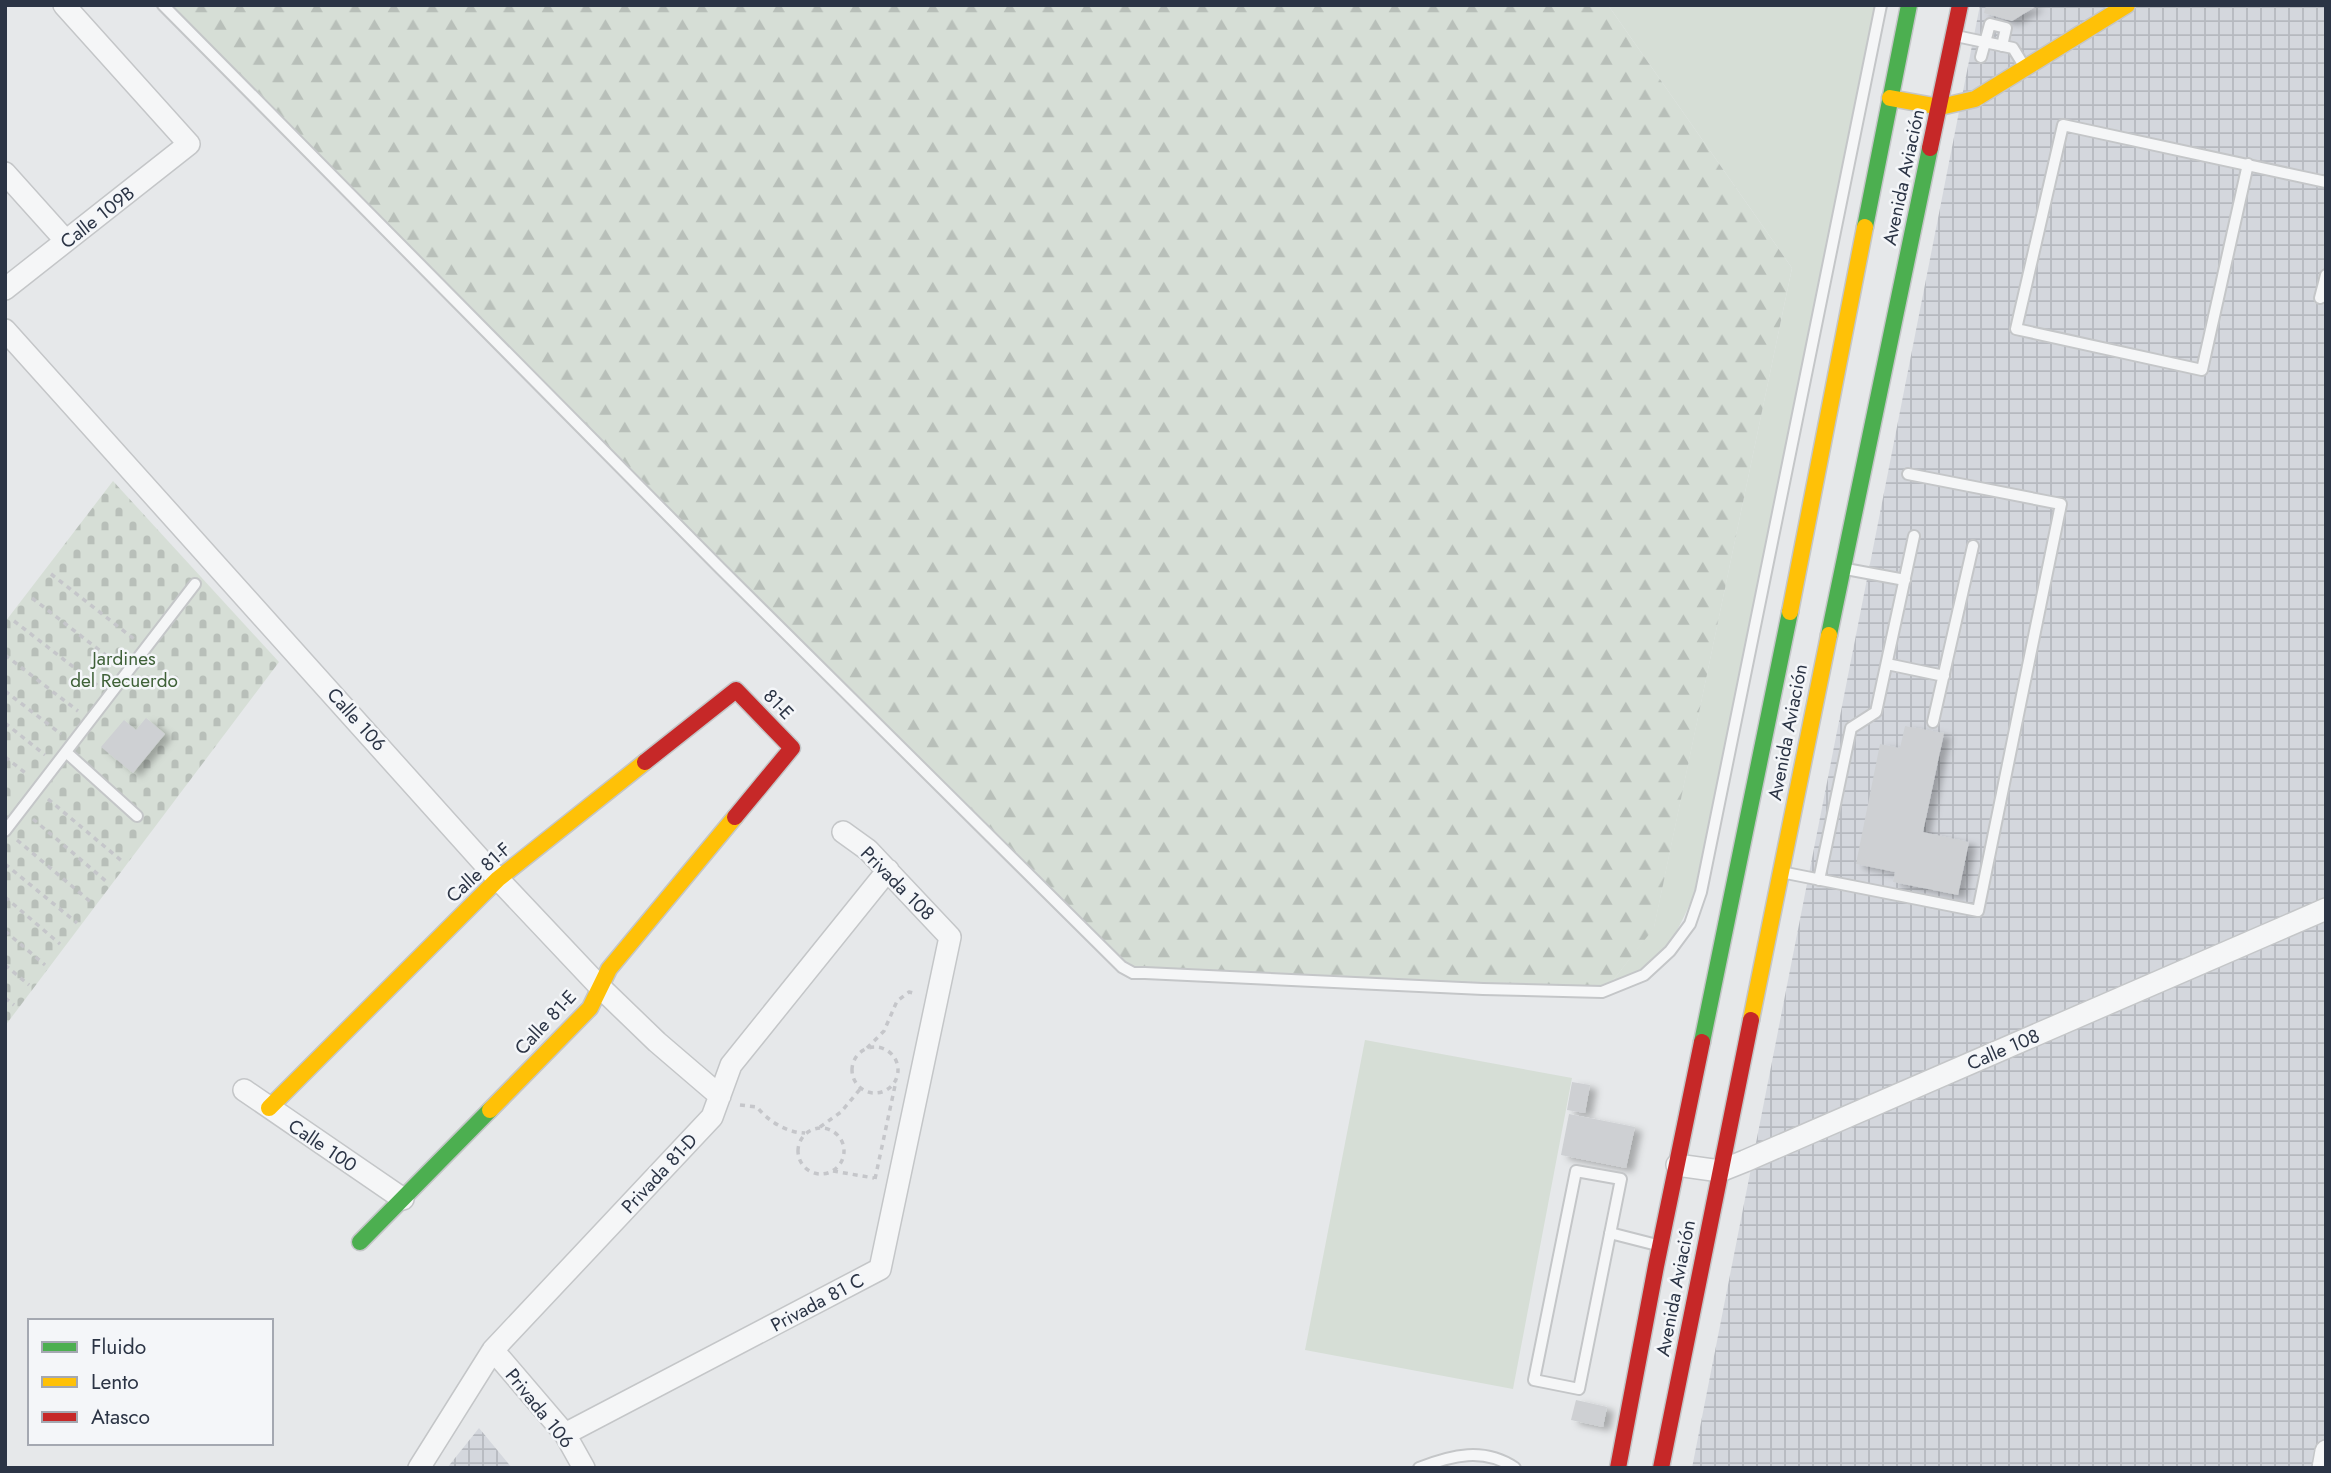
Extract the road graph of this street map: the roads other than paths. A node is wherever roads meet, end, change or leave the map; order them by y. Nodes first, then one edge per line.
1 (64, 5) edge
2 (163, 5) edge
3 (1881, 5) edge
4 (1909, 5) edge
5 (1960, 5) edge
6 (2127, 5) edge
7 (1954, 36) junction
8 (1985, 42) junction
9 (2002, 46) junction
10 (1982, 57) dead end
11 (2025, 68) junction
12 (1890, 98) junction
13 (1940, 107) junction
14 (2248, 164) junction
15 (5, 173) edge
16 (2326, 182) edge
17 (66, 241) junction
18 (2326, 275) edge
19 (5, 289) edge
20 (2326, 295) edge
21 (5, 330) edge
22 (1908, 474) dead end
23 (1914, 536) dead end
24 (1973, 546) dead end
25 (1842, 568) junction
26 (1905, 580) junction
27 (195, 584) dead end
28 (1887, 664) junction
29 (1944, 676) junction
30 (736, 690) joint
31 (1933, 722) dead end
32 (792, 748) joint
33 (66, 752) junction
34 (137, 816) dead end
35 (5, 831) edge
36 (843, 832) dead end
37 (888, 870) junction
38 (1780, 872) junction
39 (498, 879) junction
40 (1819, 880) junction
41 (2326, 909) edge
42 (950, 937) joint
43 (600, 987) junction
44 (244, 1090) dead end
45 (720, 1096) junction
46 (269, 1108) junction
47 (1676, 1166) junction
48 (1720, 1171) junction
49 (403, 1199) junction
50 (1610, 1233) junction
51 (360, 1242) dead end
52 (1660, 1245) junction
53 (493, 1350) junction
54 (565, 1434) junction
55 (2326, 1451) edge
56 (419, 1468) edge
57 (584, 1468) edge
58 (1419, 1468) edge
59 (1515, 1468) edge
60 (1618, 1468) edge
61 (1661, 1468) edge
62 (2323, 1468) edge

1 - 17 street, Calle 109B
2 - 3 lane
4 - 12 main road, Avenida Aviación
5 - 7 main road, Avenida Aviación
6 - 11 main road
7 - 8 lane
7 - 13 main road, Avenida Aviación
8 - 9 lane
8 - 9 lane
8 - 10 lane
9 - 11 lane
11 - 13 main road
12 - 13 main road
12 - 47 main road, Avenida Aviación
13 - 25 main road, Avenida Aviación
14 - 14 lane
14 - 16 lane
15 - 17 street
17 - 19 street, Calle 109B
18 - 20 lane
21 - 39 street, Calle 106
22 - 40 lane
23 - 26 lane
24 - 29 lane
25 - 26 lane
25 - 38 main road, Avenida Aviación
26 - 28 lane
27 - 33 lane
28 - 29 lane
28 - 40 lane
29 - 31 lane
30 - 32 main road, 81-E
30 - 39 main road, Calle 81-F
32 - 43 main road, Calle 81-E
33 - 34 lane
33 - 35 lane
36 - 37 street, Privada 108
37 - 42 street, Privada 108
37 - 45 street, Privada 81-D
38 - 40 lane
38 - 48 main road, Avenida Aviación
39 - 43 street, Calle 106
39 - 46 main road, Calle 81-F
41 - 48 street, Calle 108
42 - 54 street, Privada 81 C
43 - 45 street, Calle 106
43 - 49 main road, Calle 81-E
44 - 46 street, Calle 100
45 - 53 street, Privada 81-D
46 - 49 street, Calle 100
47 - 48 street, Calle 108
47 - 52 main road, Avenida Aviación
48 - 61 main road, Avenida Aviación
49 - 51 main road, Calle 81-E
50 - 50 lane
50 - 52 lane
52 - 60 main road, Avenida Aviación
53 - 54 street, Privada 106
53 - 56 street, Privada 81-D
54 - 57 street, Privada 106
55 - 62 street
58 - 59 lane

